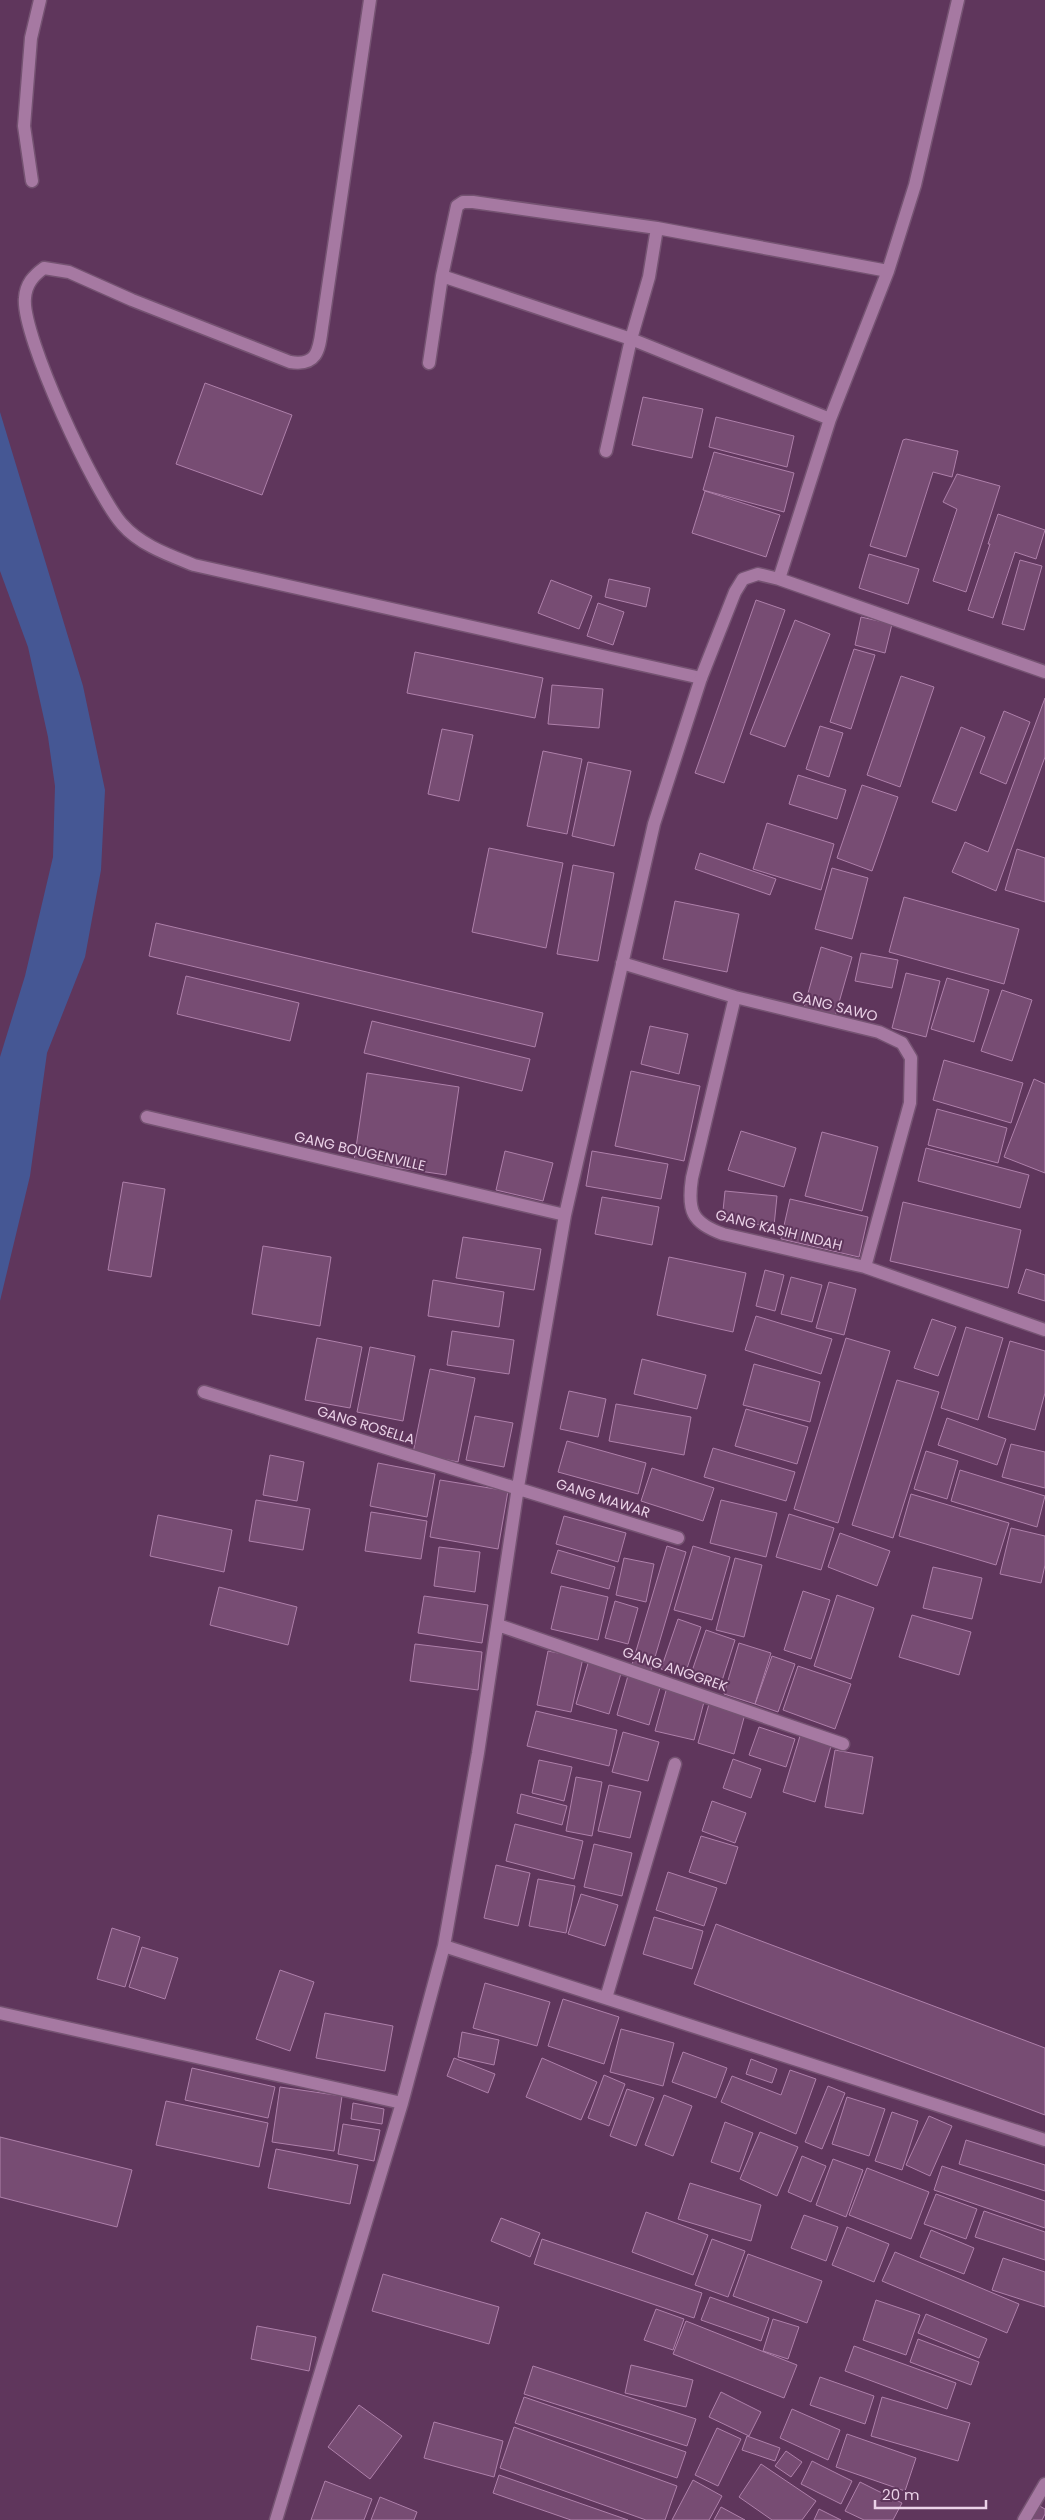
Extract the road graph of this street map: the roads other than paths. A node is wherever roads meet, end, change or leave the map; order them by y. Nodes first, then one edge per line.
1 (40, 0) edge
2 (370, 0) edge
3 (958, 0) edge
4 (32, 181) dead end
5 (657, 228) junction
6 (888, 271) junction
7 (442, 276) junction
8 (631, 339) junction
9 (429, 364) dead end
10 (830, 419) junction
11 (606, 451) dead end
12 (779, 579) junction
13 (1045, 672) edge
14 (701, 678) junction
15 (622, 963) junction
16 (735, 997) junction
17 (147, 1117) dead end
18 (565, 1215) junction
19 (865, 1266) junction
20 (1045, 1330) edge
21 (204, 1392) dead end
22 (518, 1487) junction
23 (678, 1538) dead end
24 (498, 1625) junction
25 (843, 1744) dead end
26 (675, 1764) dead end
27 (444, 1946) junction
28 (606, 1998) junction
29 (0, 2013) edge
30 (402, 2103) junction
31 (1045, 2140) edge
32 (1045, 2484) edge
33 (276, 2520) edge
34 (1024, 2520) edge

1 - 4 street
2 - 14 street
3 - 6 street
5 - 6 street
5 - 7 street
5 - 8 street
6 - 10 street
7 - 8 street
7 - 9 street
8 - 10 street
8 - 11 street
10 - 12 street
12 - 13 street
12 - 14 street
14 - 15 street
15 - 16 street, GANG SAWO
15 - 18 street
16 - 19 street, GANG KASIH INDAH
16 - 19 street, GANG SAWO
17 - 18 street, GANG BOUGENVILLE
18 - 22 street
19 - 20 street, GANG KASIH INDAH
21 - 22 street, GANG ROSELLA
22 - 23 street, GANG MAWAR
22 - 24 street
24 - 25 street, GANG ANGGREK
24 - 27 street
26 - 28 street
27 - 28 street
27 - 30 street
28 - 31 street
29 - 30 street
30 - 33 street
32 - 34 street

